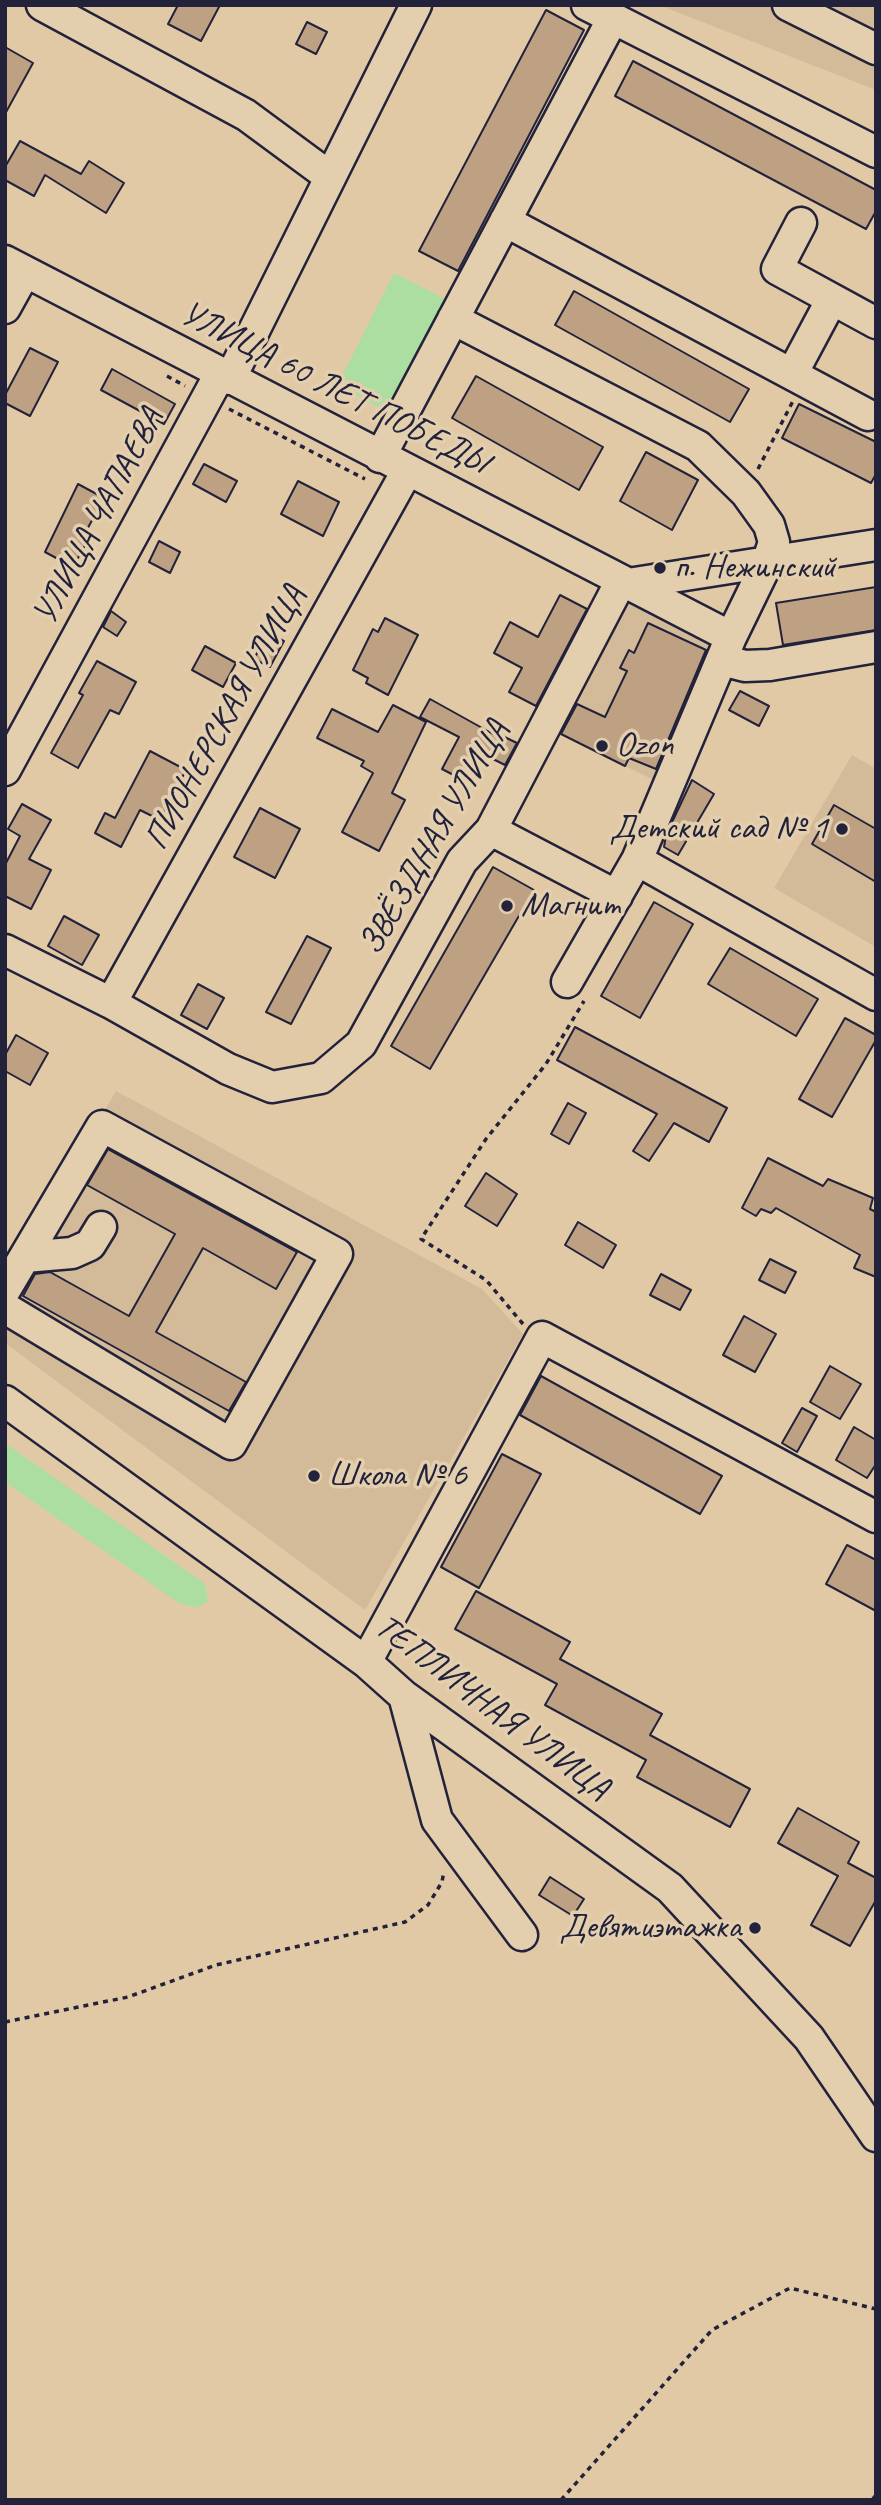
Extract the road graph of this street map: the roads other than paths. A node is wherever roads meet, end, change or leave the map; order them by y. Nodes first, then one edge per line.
1 (42, 5) edge
2 (416, 5) edge
3 (788, 5) edge
4 (600, 12) edge
5 (876, 49) edge
6 (876, 152) edge
7 (330, 177) junction
8 (505, 221) junction
9 (801, 223) dead end
10 (15, 267) edge
11 (832, 299) junction
12 (5, 308) edge
13 (453, 319) junction
14 (876, 323) edge
15 (225, 377) junction
16 (798, 377) junction
17 (868, 415) dead end
18 (380, 457) junction
19 (407, 471) junction
20 (876, 545) edge
21 (767, 564) junction
22 (625, 582) junction
23 (876, 647) edge
24 (726, 648) junction
25 (5, 770) edge
26 (491, 830) junction
27 (637, 860) junction
28 (617, 896) junction
29 (5, 950) edge
30 (578, 987) road end
31 (876, 995) edge
32 (111, 1003) junction
33 (101, 1227) dead end
34 (25, 1257) junction
35 (5, 1290) edge
36 (5, 1308) edge
37 (5, 1401) edge
38 (876, 1517) edge
39 (366, 1662) junction
40 (404, 1696) junction
41 (522, 1935) dead end
42 (876, 2136) edge

1 - 7 street
2 - 7 street, УЛИЦА ЧАПАЕВА
3 - 5 street
4 - 6 street
4 - 8 street
7 - 15 street, УЛИЦА ЧАПАЕВА
8 - 13 street
8 - 16 street
9 - 11 street
10 - 12 street
10 - 15 street, УЛИЦА 60 ЛЕТ ПОБЕДЫ
11 - 14 street
11 - 16 street
13 - 18 street
13 - 21 street
15 - 18 street, УЛИЦА 60 ЛЕТ ПОБЕДЫ
15 - 25 street, УЛИЦА ЧАПАЕВА
16 - 17 street
18 - 19 street, УЛИЦА 60 ЛЕТ ПОБЕДЫ
19 - 22 street, УЛИЦА 60 ЛЕТ ПОБЕДЫ
19 - 32 street, ПИОНЕРСКАЯ УЛИЦА
20 - 21 street
21 - 22 street
21 - 24 street
22 - 24 street, УЛИЦА 60 ЛЕТ ПОБЕДЫ
22 - 26 street, ЗВЁЗДНАЯ УЛИЦА
23 - 24 street, УЛИЦА 60 ЛЕТ ПОБЕДЫ
24 - 27 street
26 - 28 street
26 - 32 street, ЗВЁЗДНАЯ УЛИЦА
27 - 28 street
27 - 31 street
28 - 30 street
29 - 32 street
33 - 34 street
34 - 35 street
34 - 36 street
37 - 39 street, ТЕПЛИЧНАЯ УЛИЦА
38 - 39 street
39 - 40 street, ТЕПЛИЧНАЯ УЛИЦА
40 - 41 street
40 - 42 street, ТЕПЛИЧНАЯ УЛИЦА

